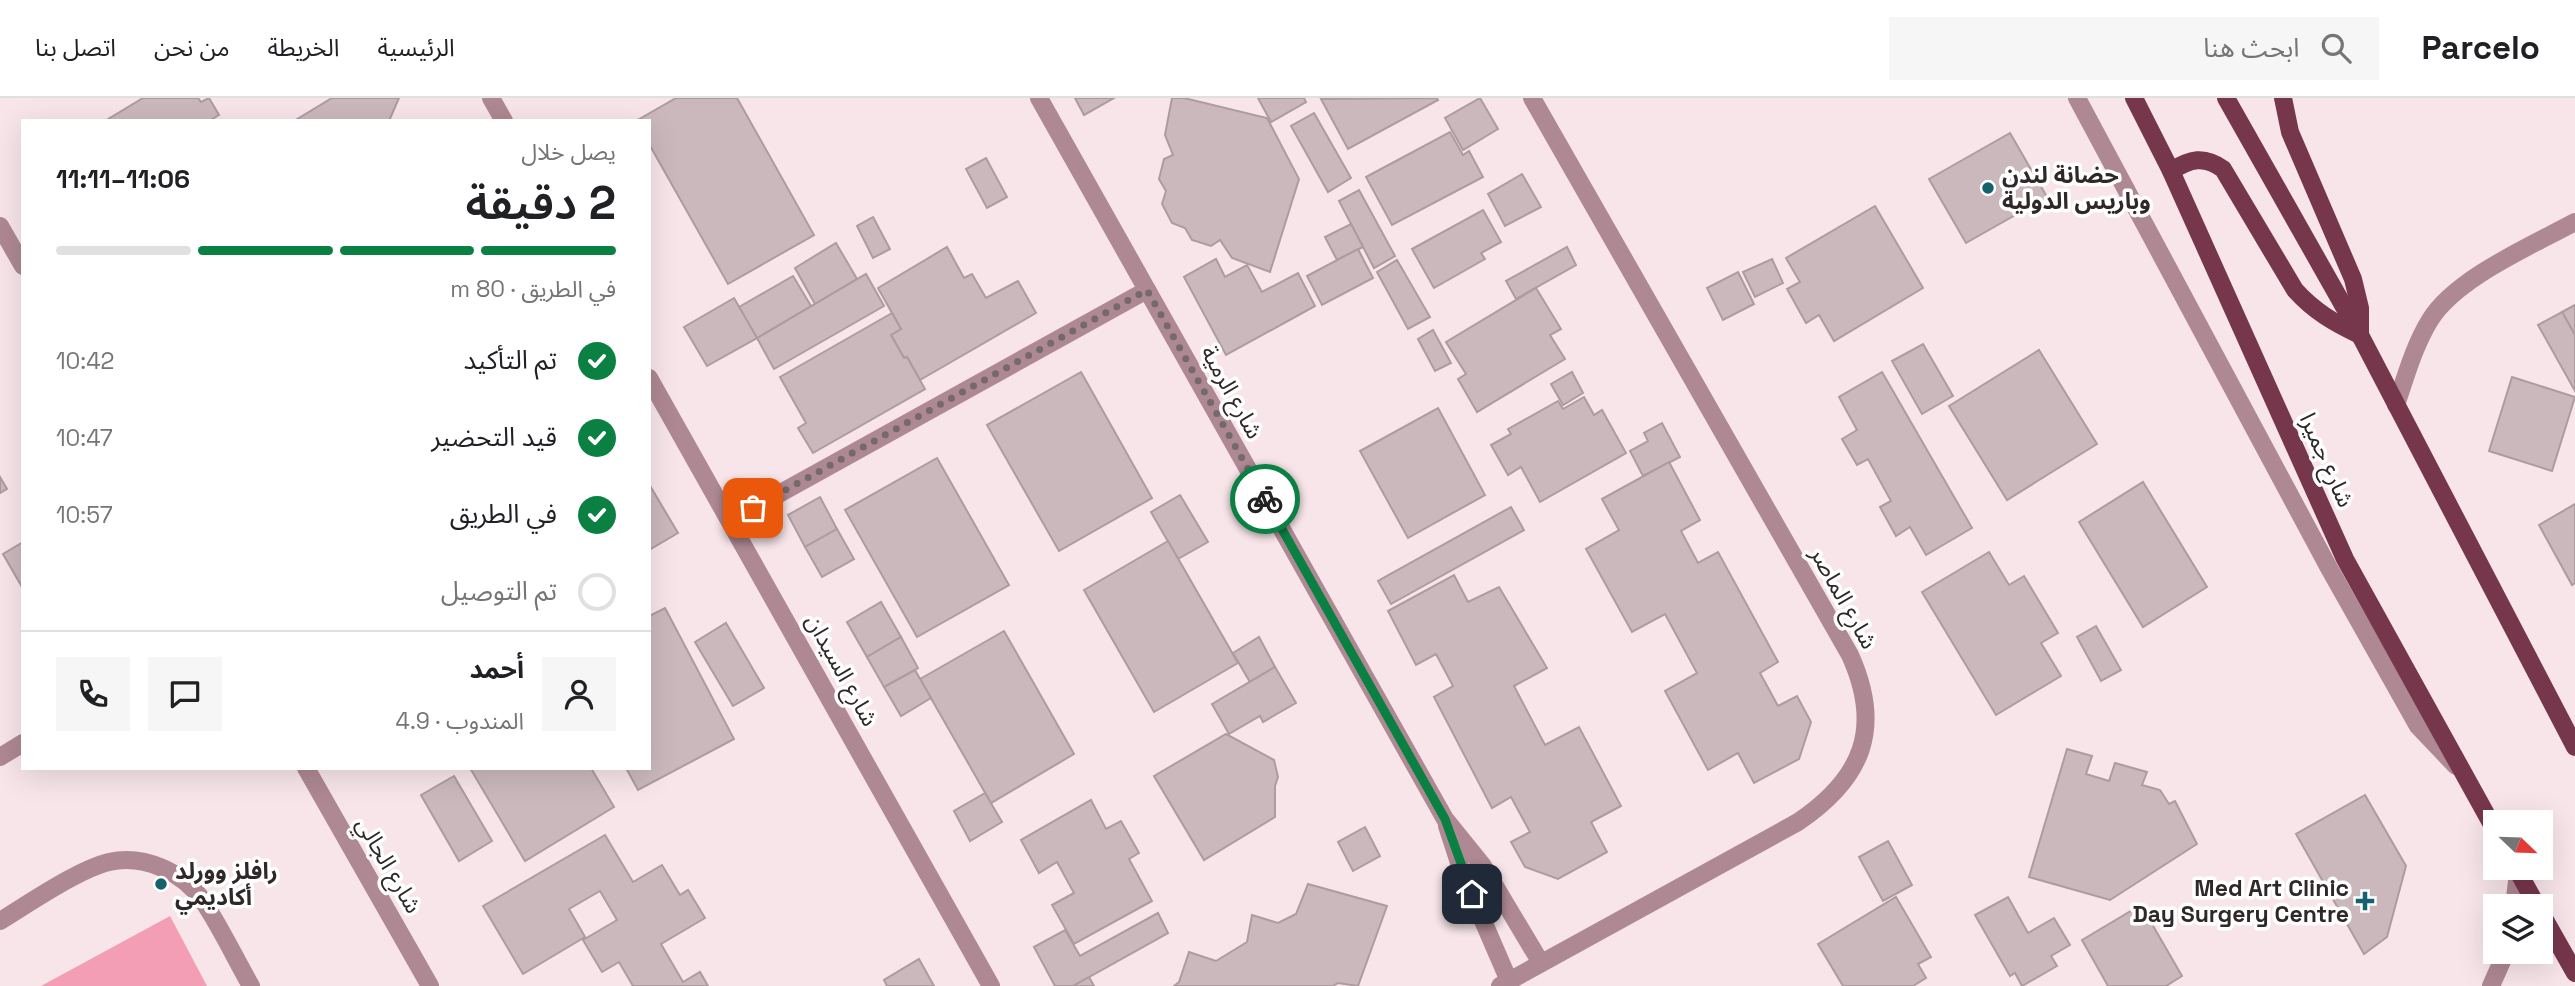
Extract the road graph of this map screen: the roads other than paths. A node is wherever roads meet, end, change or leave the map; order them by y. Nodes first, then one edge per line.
1 (491, 98) edge
2 (1039, 98) edge
3 (1532, 98) edge
4 (2077, 98) edge
5 (2134, 98) edge
6 (2226, 98) edge
7 (2283, 98) edge
8 (503, 119) edge
9 (2171, 171) junction
10 (2575, 222) edge
11 (0, 226) edge
12 (21, 263) edge
13 (1147, 290) junction
14 (2360, 335) junction
15 (651, 382) edge
16 (2396, 405) junction
17 (730, 521) junction
18 (21, 744) edge
19 (2575, 747) edge
20 (0, 757) edge
21 (307, 770) edge
22 (2463, 774) junction
23 (2483, 810) edge
24 (1445, 819) junction
25 (0, 921) edge
26 (2553, 934) edge
27 (1541, 964) junction
28 (2501, 964) edge
29 (2575, 973) edge
30 (1505, 983) edge
31 (251, 986) edge
32 (430, 986) edge
33 (991, 986) edge
34 (2491, 986) edge

1 - 8 street
2 - 13 street, شارع الرمية
3 - 27 street, شارع الماصر
4 - 22 street
5 - 9 main road, شارع جميرا
6 - 14 main road
7 - 14 main road
9 - 14 main road
9 - 22 main road, شارع جميرا
10 - 16 street
11 - 12 street
13 - 17 street
13 - 24 street, شارع الرمية
14 - 16 main road
15 - 17 street, شارع السيدان
16 - 19 main road
17 - 33 street, شارع السيدان
18 - 20 street
21 - 32 street, شارع الجالي
22 - 23 main road, شارع جميرا
24 - 27 street, شارع الرمية
24 - 30 street, شارع الرمية
25 - 31 street
26 - 29 main road
27 - 30 street, شارع الماصر
28 - 34 street

